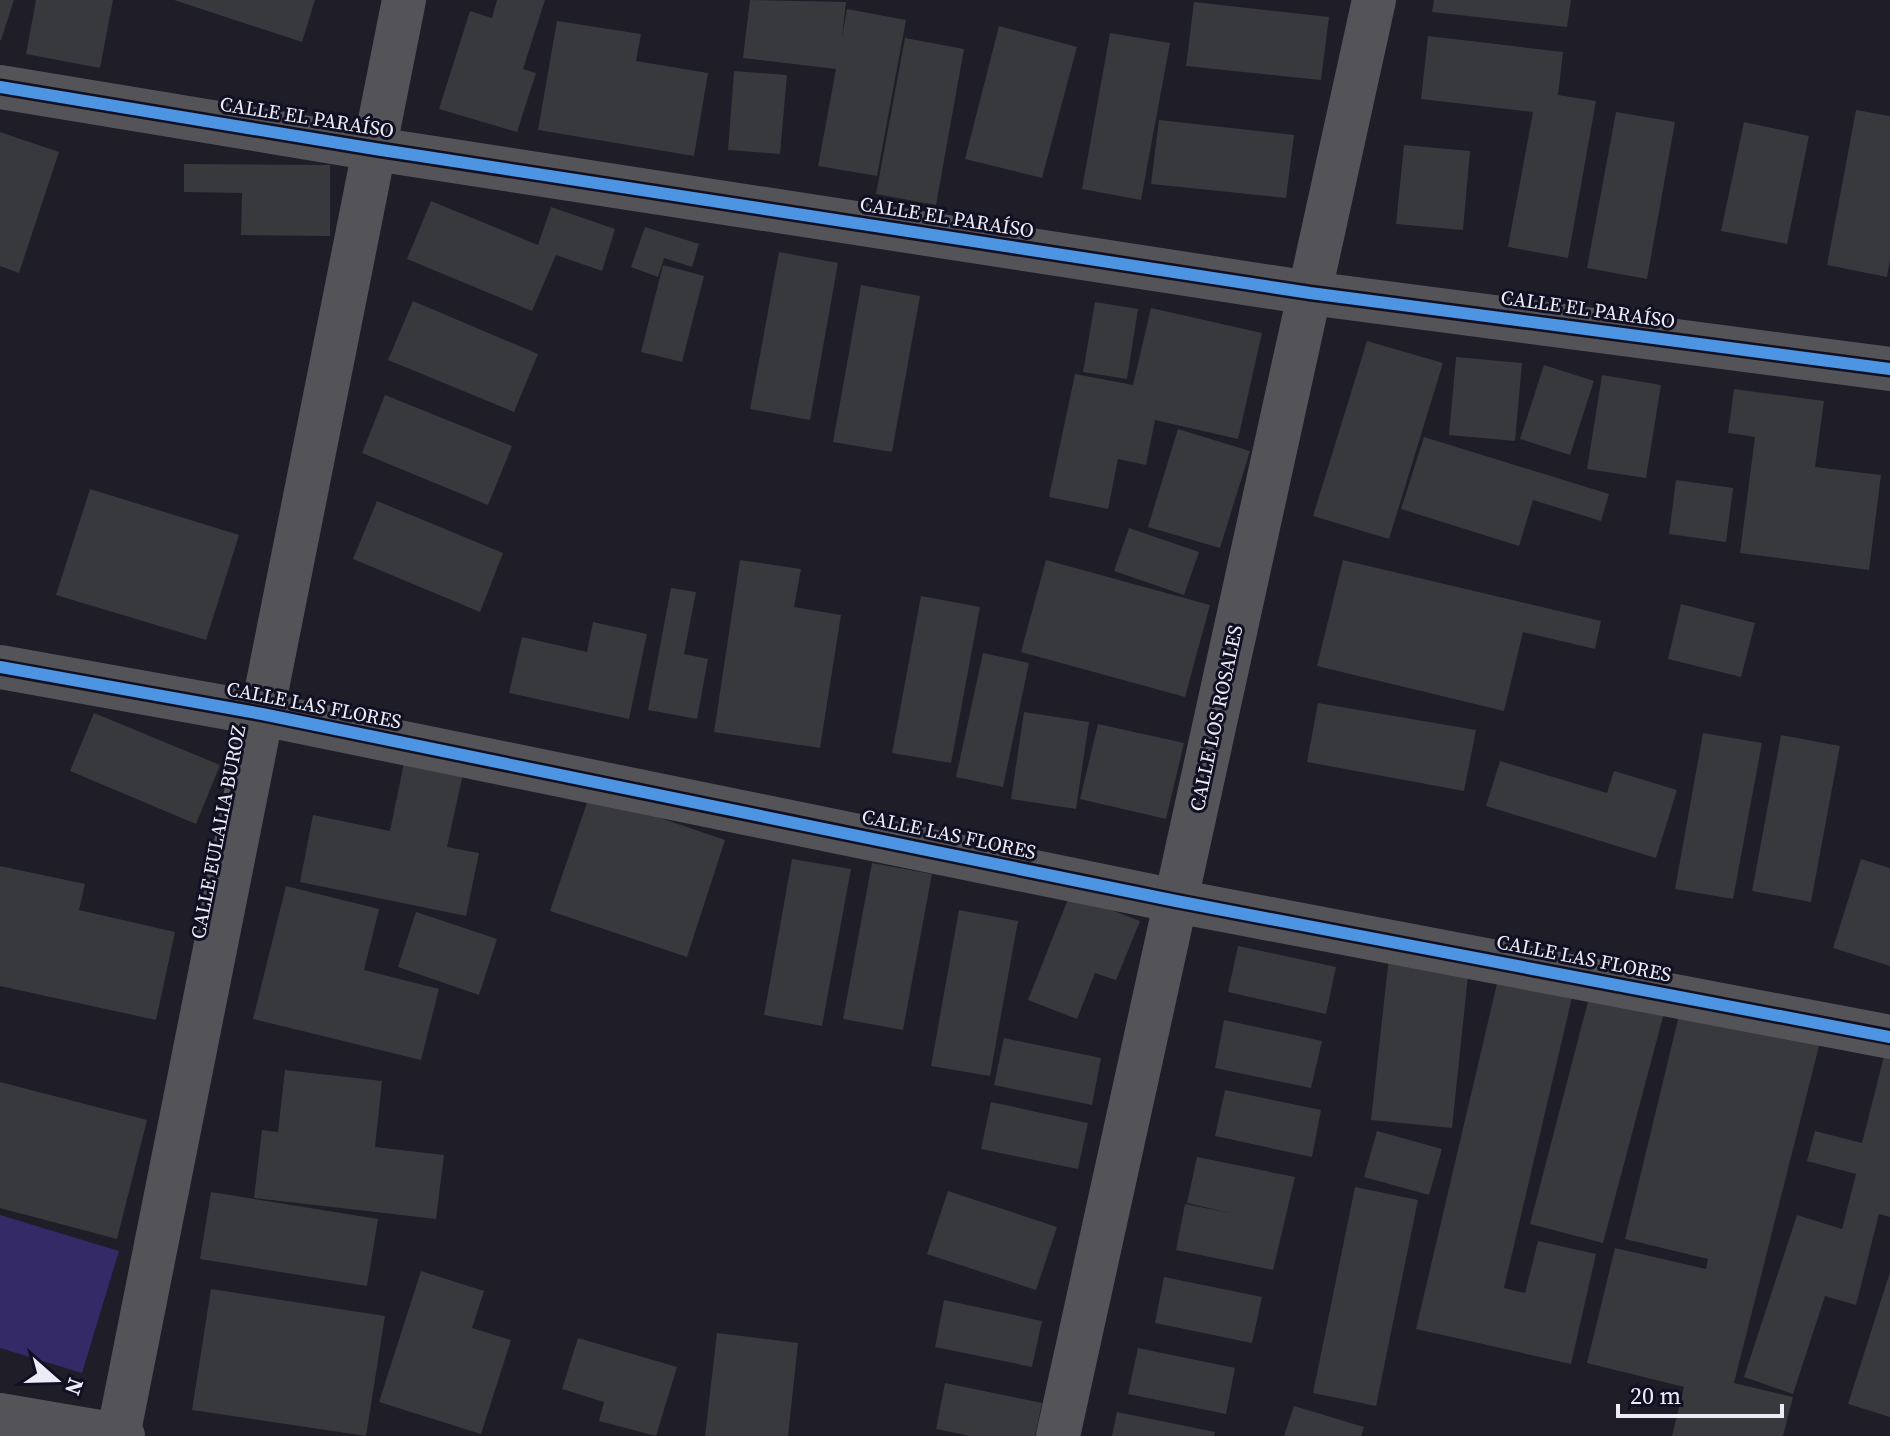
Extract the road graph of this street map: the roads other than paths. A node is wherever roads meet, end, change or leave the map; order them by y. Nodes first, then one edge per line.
1 (404, 0) edge
2 (1374, 0) edge
3 (0, 87) edge
4 (375, 149) junction
5 (1310, 293) junction
6 (1890, 369) edge
7 (0, 667) edge
8 (262, 714) junction
9 (1176, 901) junction
10 (1890, 1037) edge
11 (0, 1415) edge
12 (120, 1436) edge
13 (1058, 1436) edge

1 - 4 street, CALLE EULALIA BUROZ
2 - 5 street, CALLE LOS ROSALES
3 - 4 street, CALLE EL PARAÍSO
4 - 5 street, CALLE EL PARAÍSO
4 - 8 street, CALLE EULALIA BUROZ
5 - 6 street, CALLE EL PARAÍSO
5 - 9 street, CALLE LOS ROSALES
7 - 8 street, CALLE LAS FLORES
8 - 9 street, CALLE LAS FLORES
8 - 12 street, CALLE EULALIA BUROZ
9 - 10 street, CALLE LAS FLORES
9 - 13 street, CALLE LOS ROSALES
11 - 12 street

